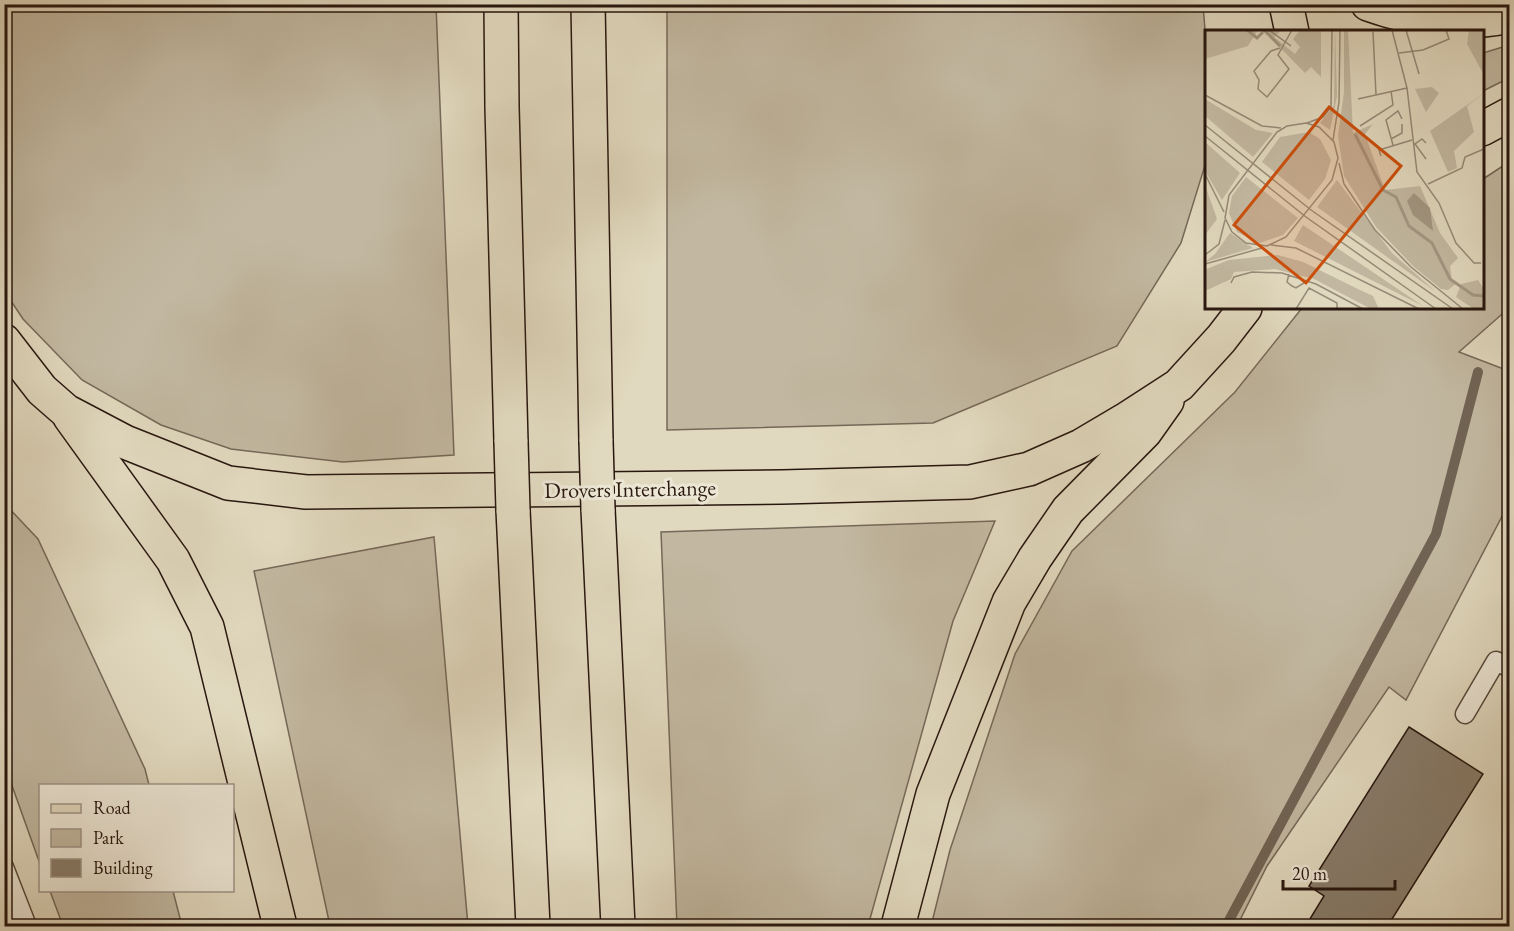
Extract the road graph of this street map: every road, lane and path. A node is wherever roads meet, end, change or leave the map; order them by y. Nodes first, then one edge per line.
1 (501, 4) edge
2 (588, 4) edge
3 (1286, 4) edge
4 (1368, 4) edge
5 (1509, 16) edge
6 (1292, 30) edge
7 (1509, 114) edge
8 (1484, 128) edge
9 (1244, 309) edge
10 (4, 341) edge
11 (4, 366) edge
12 (1179, 385) junction
13 (42, 390) junction
14 (66, 411) junction
15 (1509, 668) edge
16 (1464, 714) dead end
17 (4, 867) edge
18 (4, 920) edge
19 (27, 925) edge
20 (280, 927) edge
21 (533, 927) edge
22 (618, 927) edge
23 (898, 927) edge

1 - 21 main road, bridge
2 - 22 main road, bridge
3 - 6 main road
4 - 5 main road
7 - 8 main road
9 - 12 main road, Drovers Interchange
10 - 13 main road, Drovers Interchange
11 - 13 main road
12 - 14 main road, Drovers Interchange
12 - 23 main road
13 - 14 main road, Drovers Interchange
14 - 20 main road
15 - 16 lane
17 - 19 lane
18 - 19 lane

